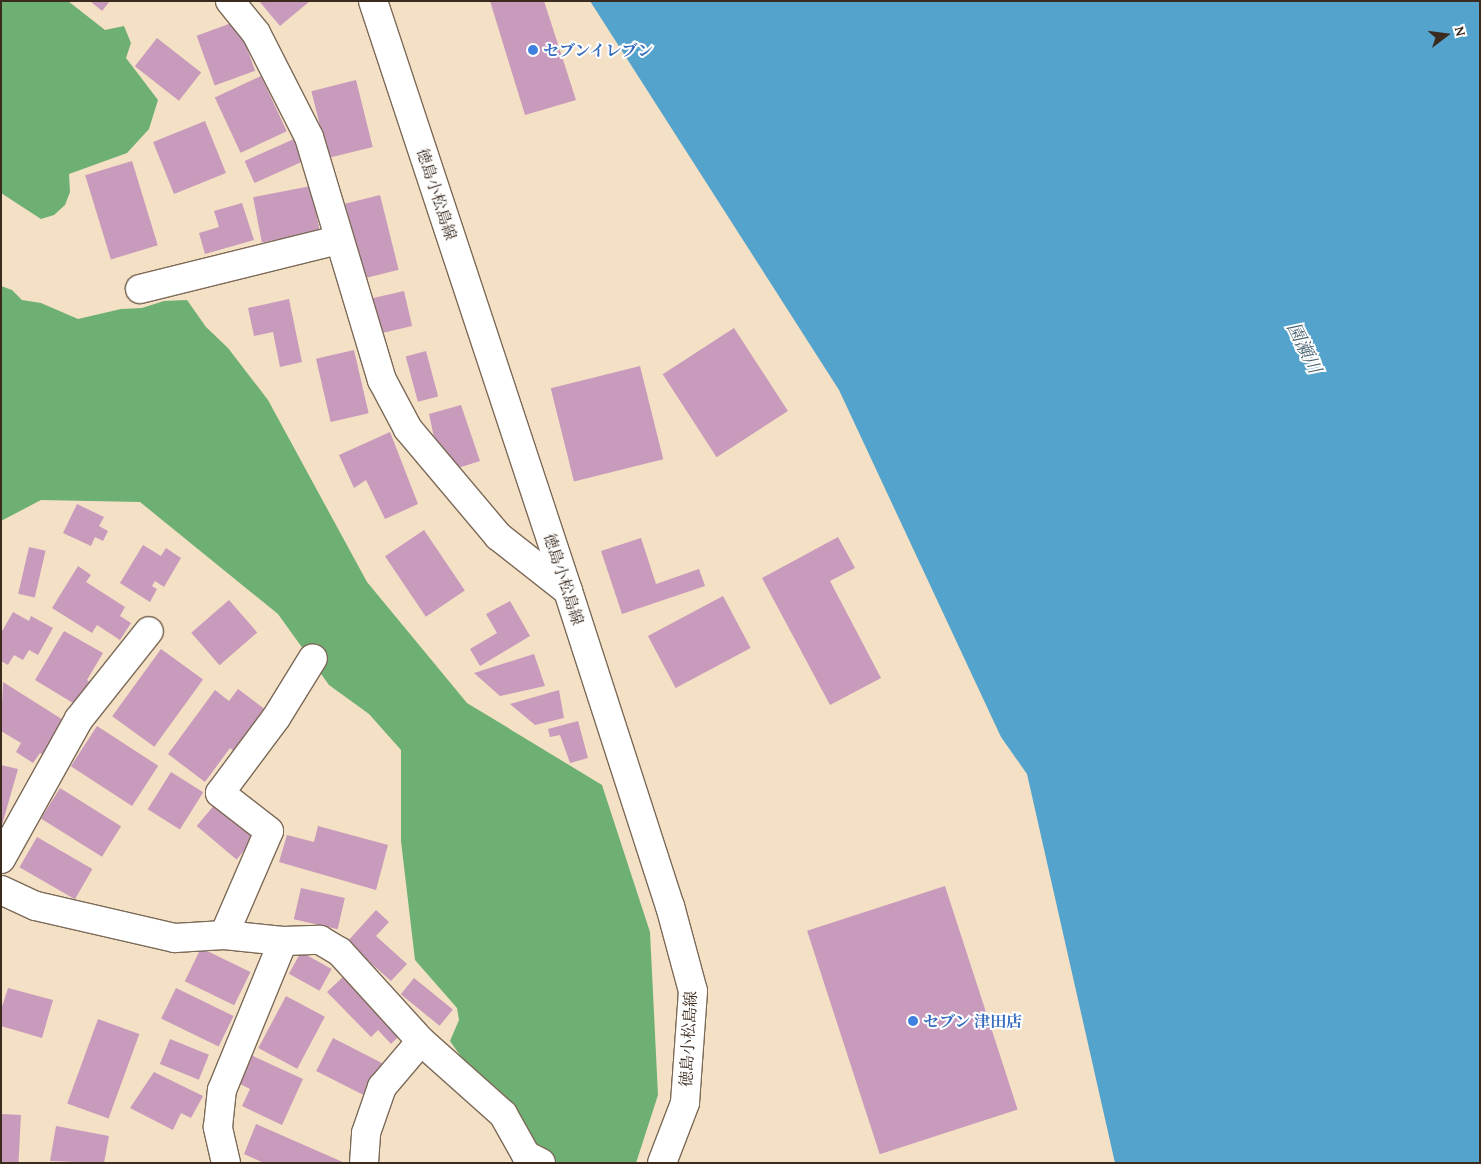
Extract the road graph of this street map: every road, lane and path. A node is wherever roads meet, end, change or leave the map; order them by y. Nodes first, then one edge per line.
1 (230, 1) edge
2 (373, 1) edge
3 (338, 240) junction
4 (140, 289) dead end
5 (568, 590) junction
6 (149, 631) dead end
7 (313, 658) dead end
8 (1, 859) edge
9 (1, 890) edge
10 (224, 935) junction
11 (283, 941) junction
12 (421, 1040) junction
13 (226, 1163) edge
14 (364, 1163) edge
15 (540, 1163) edge
16 (662, 1163) edge

1 - 3 street
2 - 5 street, 徳島小松島線
3 - 4 street
3 - 5 street
5 - 16 street, 徳島小松島線
6 - 8 street
7 - 10 street
9 - 10 street
10 - 11 street
11 - 12 street
11 - 13 street
12 - 14 street
12 - 15 street

